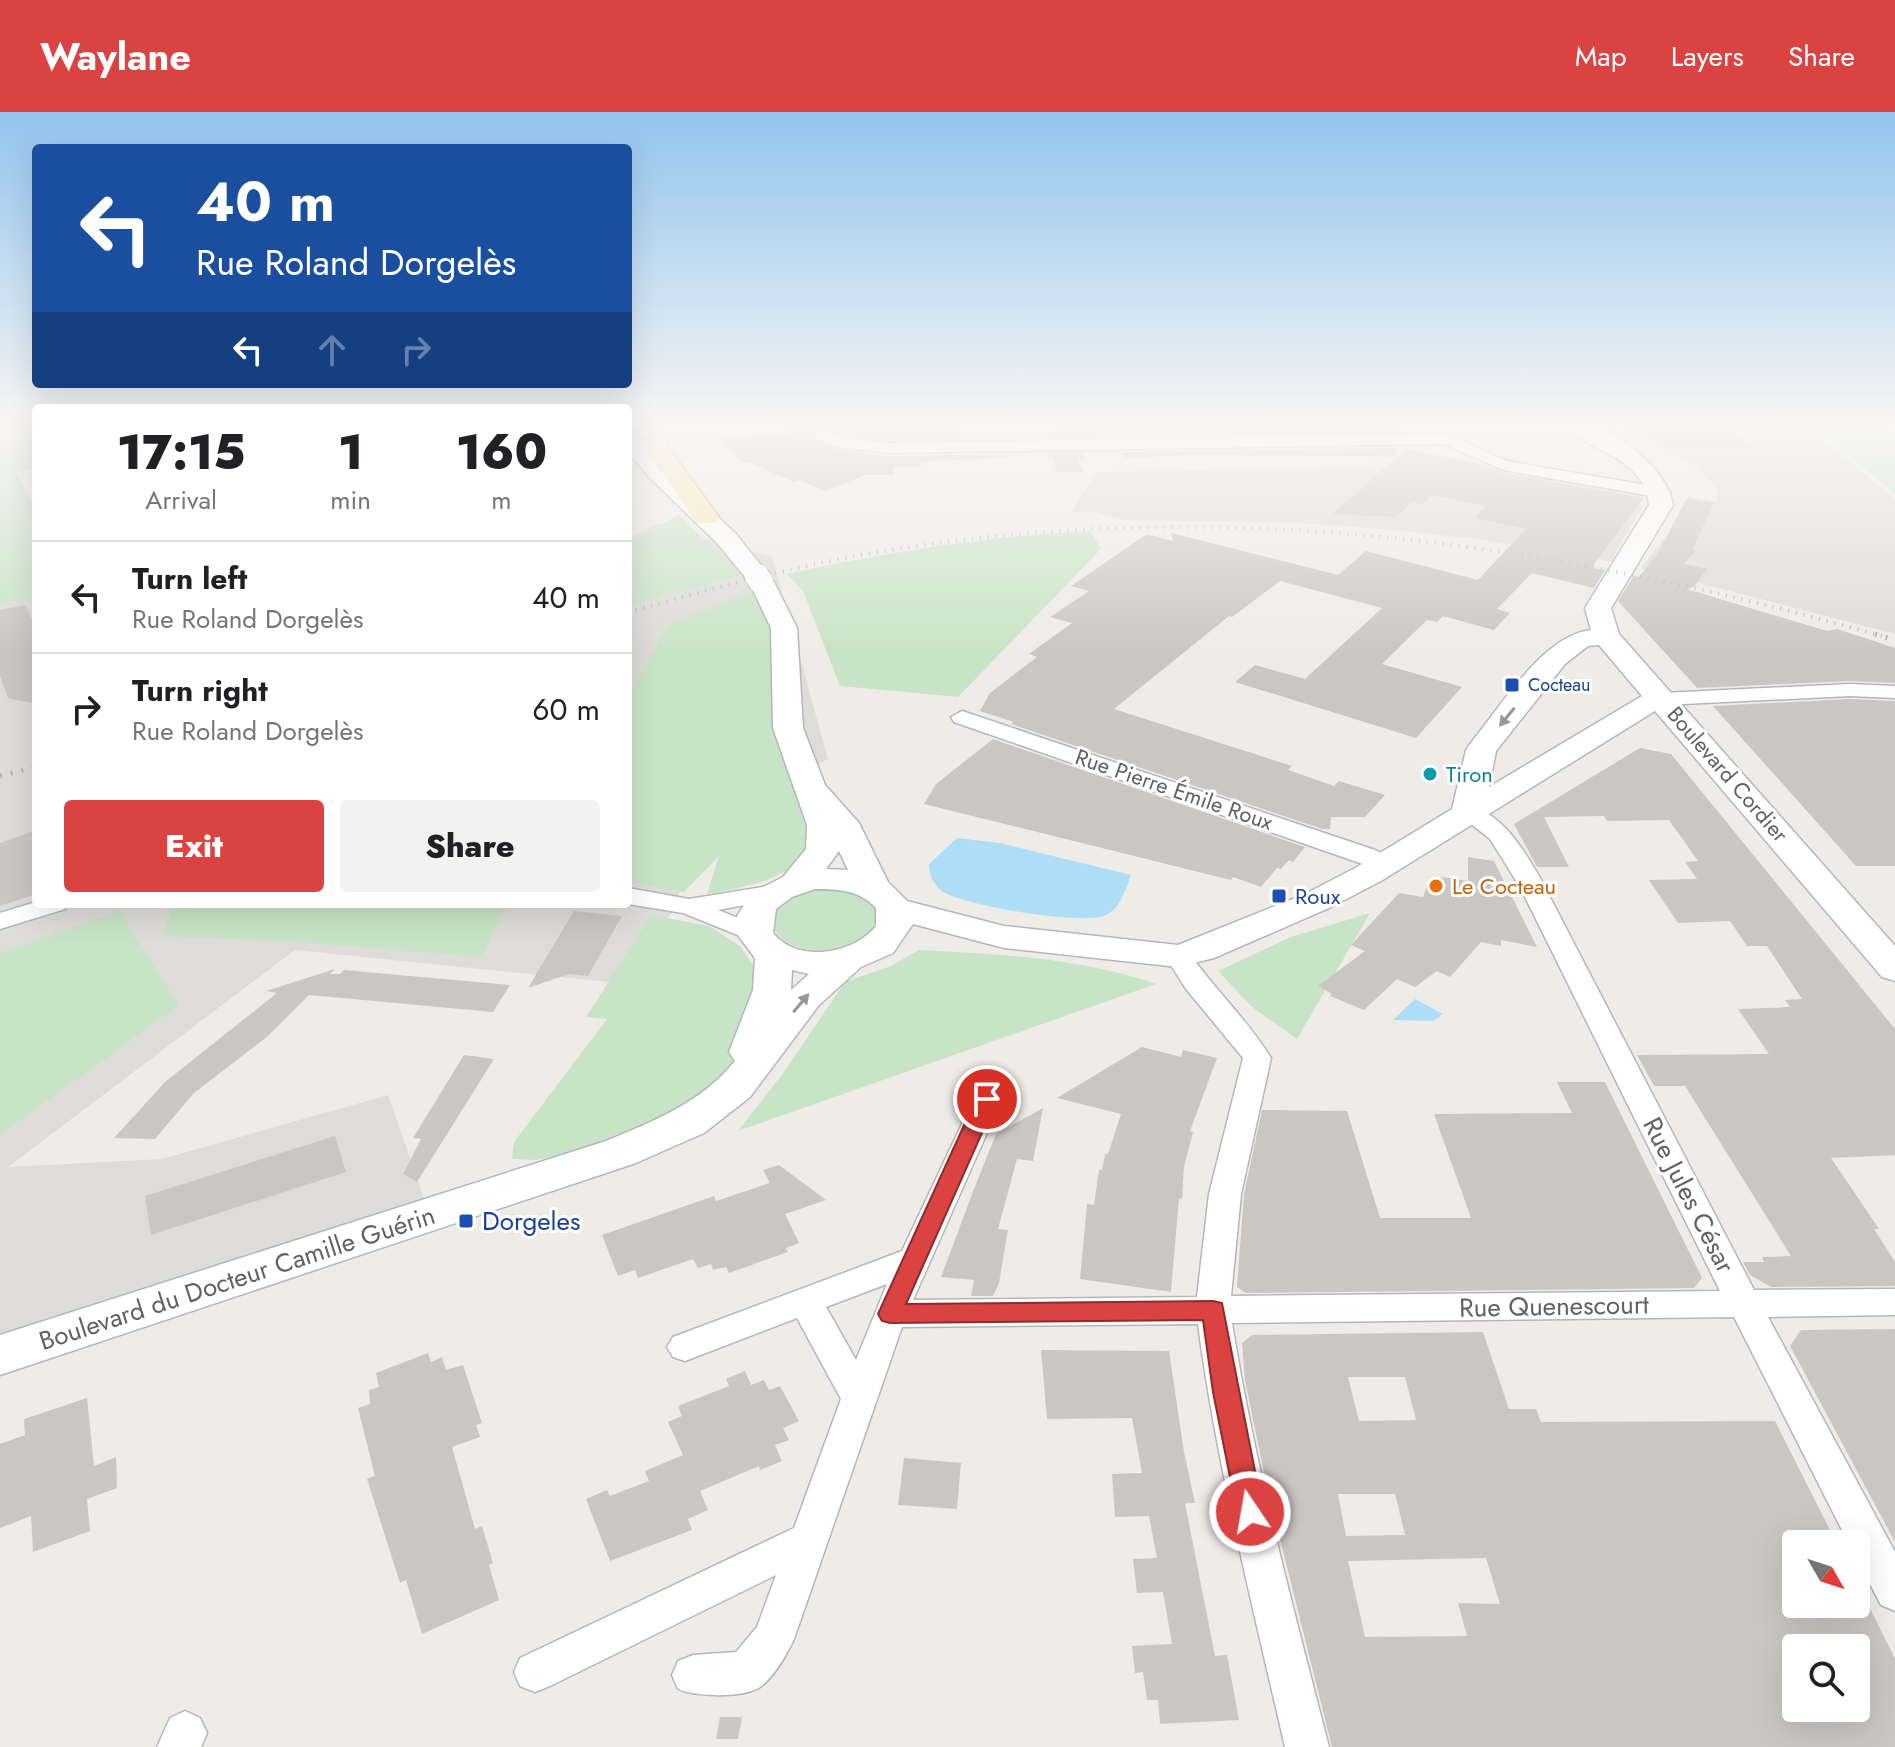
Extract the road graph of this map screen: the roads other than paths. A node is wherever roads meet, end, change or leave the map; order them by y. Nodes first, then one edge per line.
1 (682, 499) edge
2 (687, 499) edge
3 (693, 499) edge
4 (1662, 499) edge
5 (706, 517) junction
6 (1606, 636) junction
7 (1895, 692) edge
8 (1663, 699) junction
9 (962, 717) dead end
10 (1611, 728) junction
11 (1691, 730) junction
12 (809, 783) junction
13 (1468, 812) junction
14 (1386, 864) junction
15 (784, 888) junction
16 (632, 897) edge
17 (884, 899) junction
18 (689, 907) junction
19 (43, 908) edge
20 (0, 921) edge
21 (1004, 937) junction
22 (765, 944) junction
23 (862, 954) junction
24 (1178, 956) junction
25 (1895, 969) edge
26 (736, 1087) junction
27 (987, 1099) dead end
28 (916, 1259) junction
29 (805, 1301) junction
30 (1895, 1302) edge
31 (1744, 1304) junction
32 (1213, 1310) junction
33 (890, 1314) junction
34 (685, 1347) dead end
35 (0, 1355) edge
36 (859, 1398) junction
37 (808, 1540) junction
38 (1895, 1592) edge
39 (535, 1672) dead end
40 (693, 1675) dead end
41 (1307, 1747) edge

1 - 5 main road
2 - 5 main road
3 - 5 main road
4 - 6 main road
5 - 12 main road
6 - 8 main road, Boulevard Cordier
6 -> 13 main road
7 - 8 street
8 - 10 main road, Boulevard du Docteur Camille Guérin
8 - 11 main road, Boulevard Cordier
9 - 14 street, Rue Pierre Émile Roux
10 - 11 main road
10 - 13 main road, Boulevard du Docteur Camille Guérin
11 - 25 main road, Boulevard Cordier
12 - 15 main road
12 - 17 main road
13 - 14 main road, Boulevard du Docteur Camille Guérin
13 - 31 street, Rue Jules César
14 - 24 main road, Boulevard du Docteur Camille Guérin
15 - 17 main road
15 - 18 street
15 - 22 main road
16 - 18 street
17 - 21 main road, Boulevard du Docteur Camille Guérin
17 - 23 main road
18 - 22 street
19 - 20 street
21 - 23 main road, Boulevard du Docteur Camille Guérin
21 - 24 main road, Boulevard du Docteur Camille Guérin
22 - 23 main road
22 - 26 main road
26 -> 23 main road, Boulevard du Docteur Camille Guérin
24 - 32 street
26 - 35 main road, Boulevard du Docteur Camille Guérin
27 - 28 street
28 - 29 street
28 - 33 street
29 - 34 street
29 - 36 street
30 - 31 street, Rue Quenescourt
31 - 32 street, Rue Quenescourt
31 - 38 street, Rue Jules César
32 - 33 street, Rue Quenescourt
32 - 41 street
33 - 36 street
36 - 37 street
37 - 39 street
37 - 40 street

